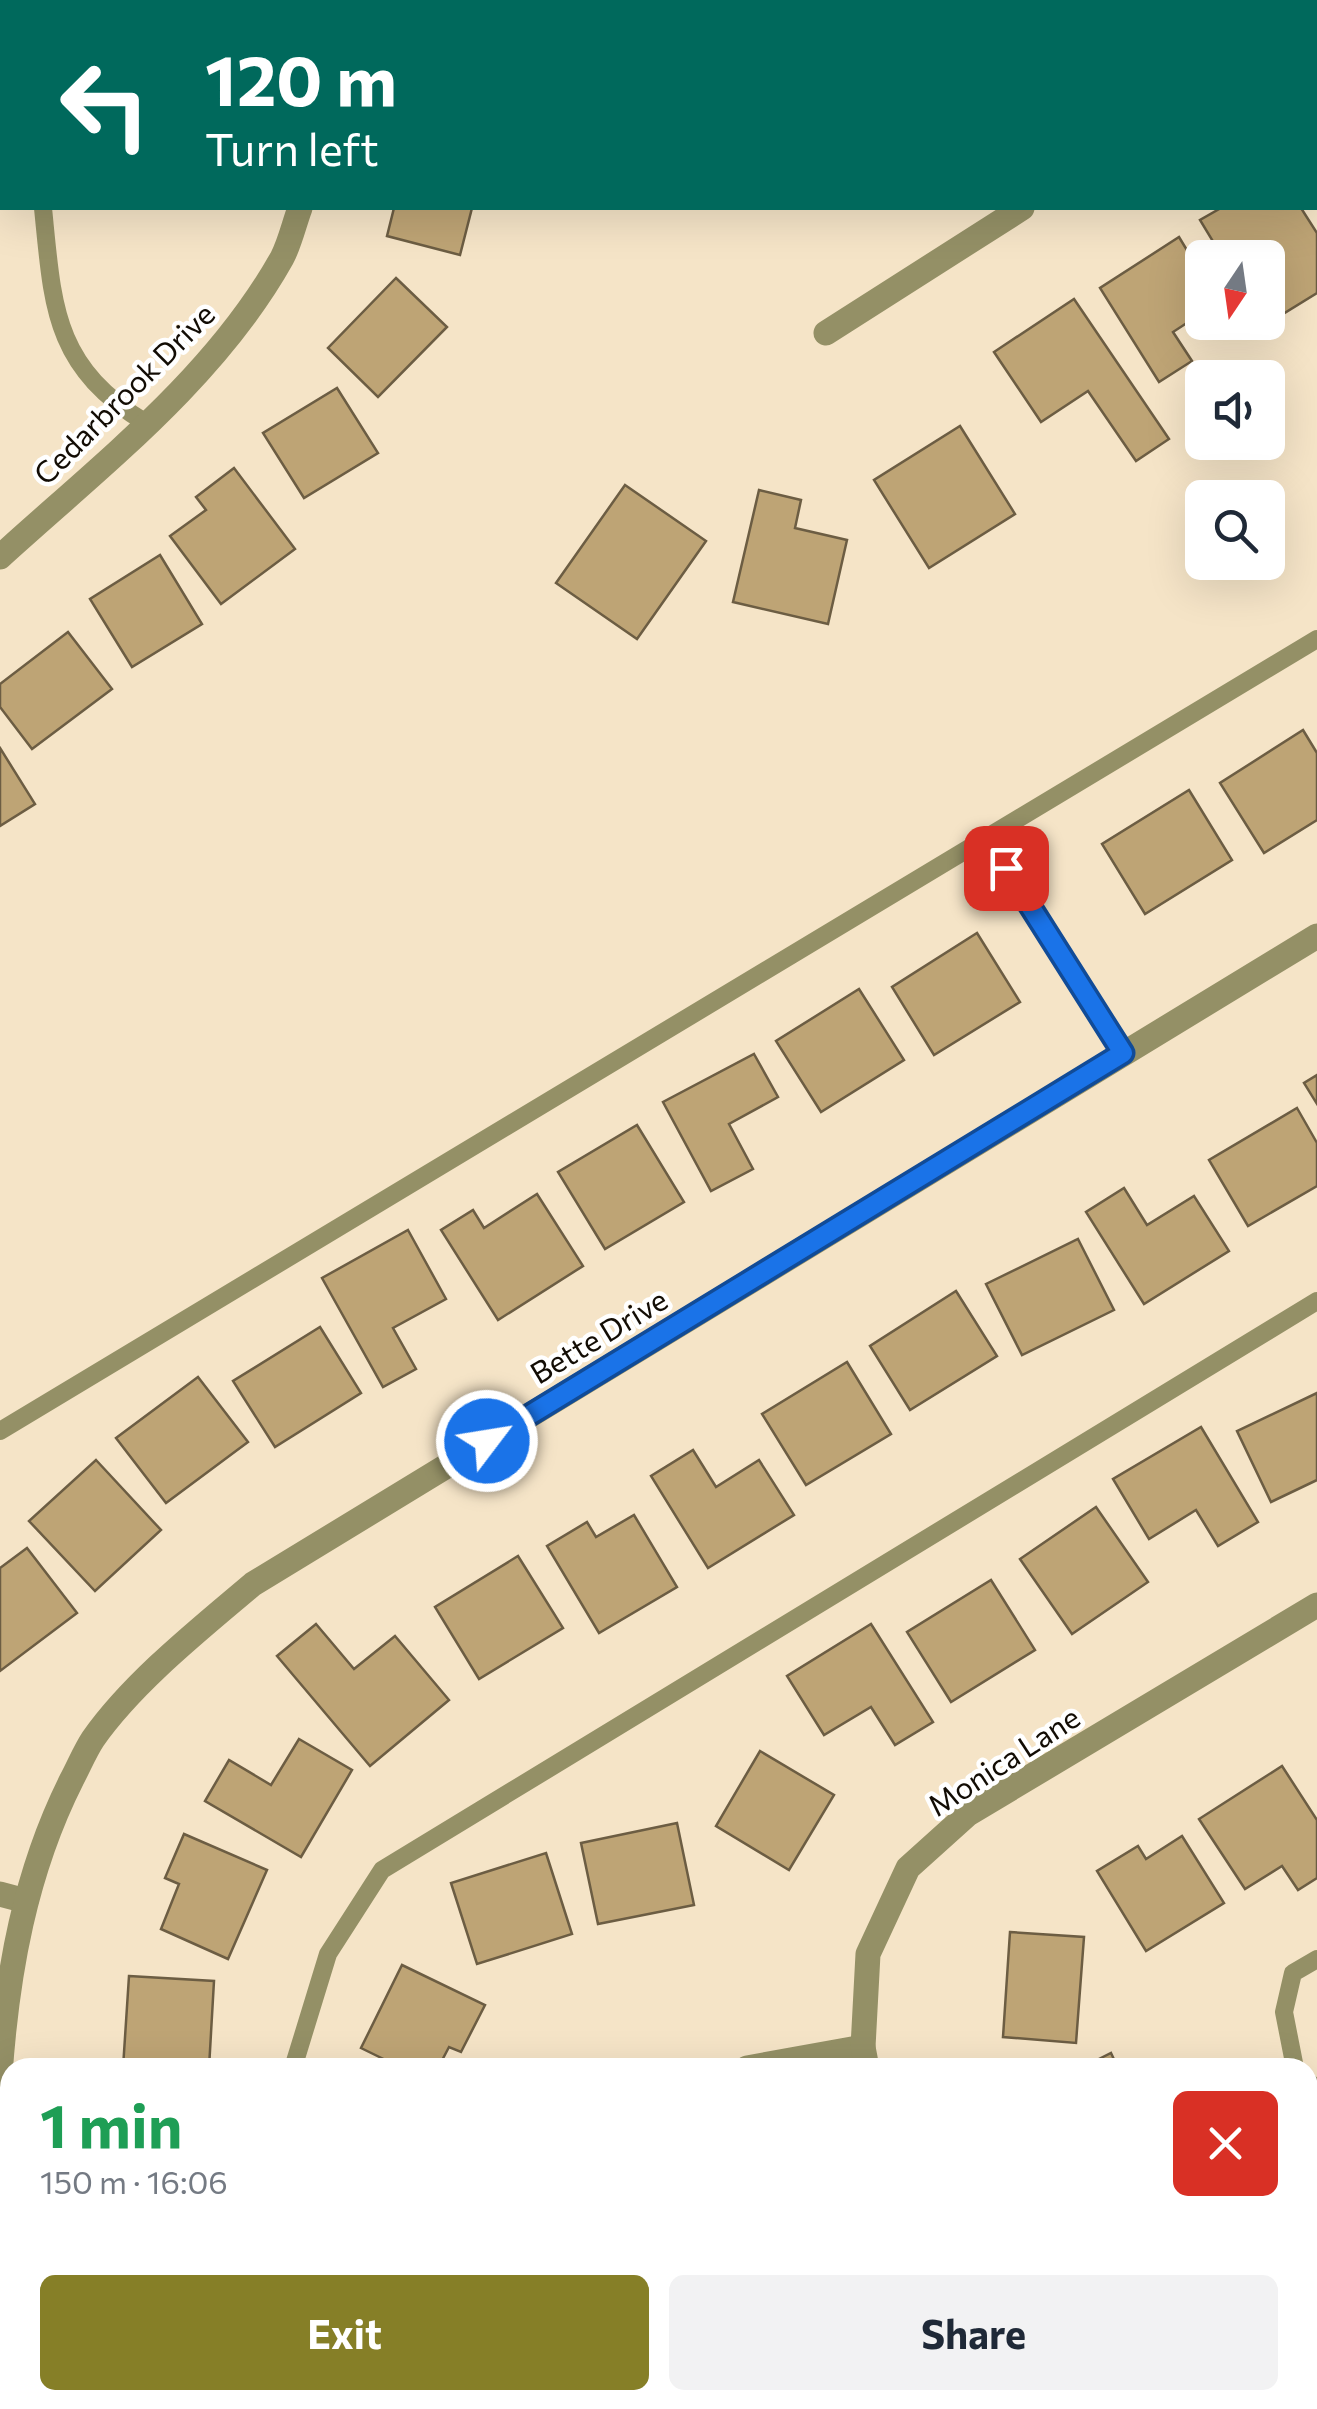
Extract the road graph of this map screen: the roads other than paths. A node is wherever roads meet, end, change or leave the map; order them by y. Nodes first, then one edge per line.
1 (43, 210) edge
2 (299, 210) edge
3 (1019, 210) edge
4 (826, 332) dead end
5 (146, 423) junction
6 (0, 557) edge
7 (1317, 639) edge
8 (987, 837) junction
9 (1317, 936) edge
10 (1123, 1053) junction
11 (1317, 1301) edge
12 (0, 1430) edge
13 (1317, 1606) edge
14 (0, 1894) edge
15 (26, 1901) junction
16 (1317, 1959) edge
17 (865, 2057) edge
18 (1, 2058) edge
19 (296, 2058) edge
20 (1293, 2058) edge

1 - 5 lane
2 - 5 street, Cedarbrook Drive
3 - 4 street
5 - 6 street, Cedarbrook Drive
7 - 8 lane
8 - 10 lane
8 - 12 lane
9 - 10 street, Bette Drive
10 - 15 street, Bette Drive
11 - 19 lane
13 - 17 street, Monica Lane
14 - 15 street
15 - 18 street, Bette Drive
16 - 20 lane

